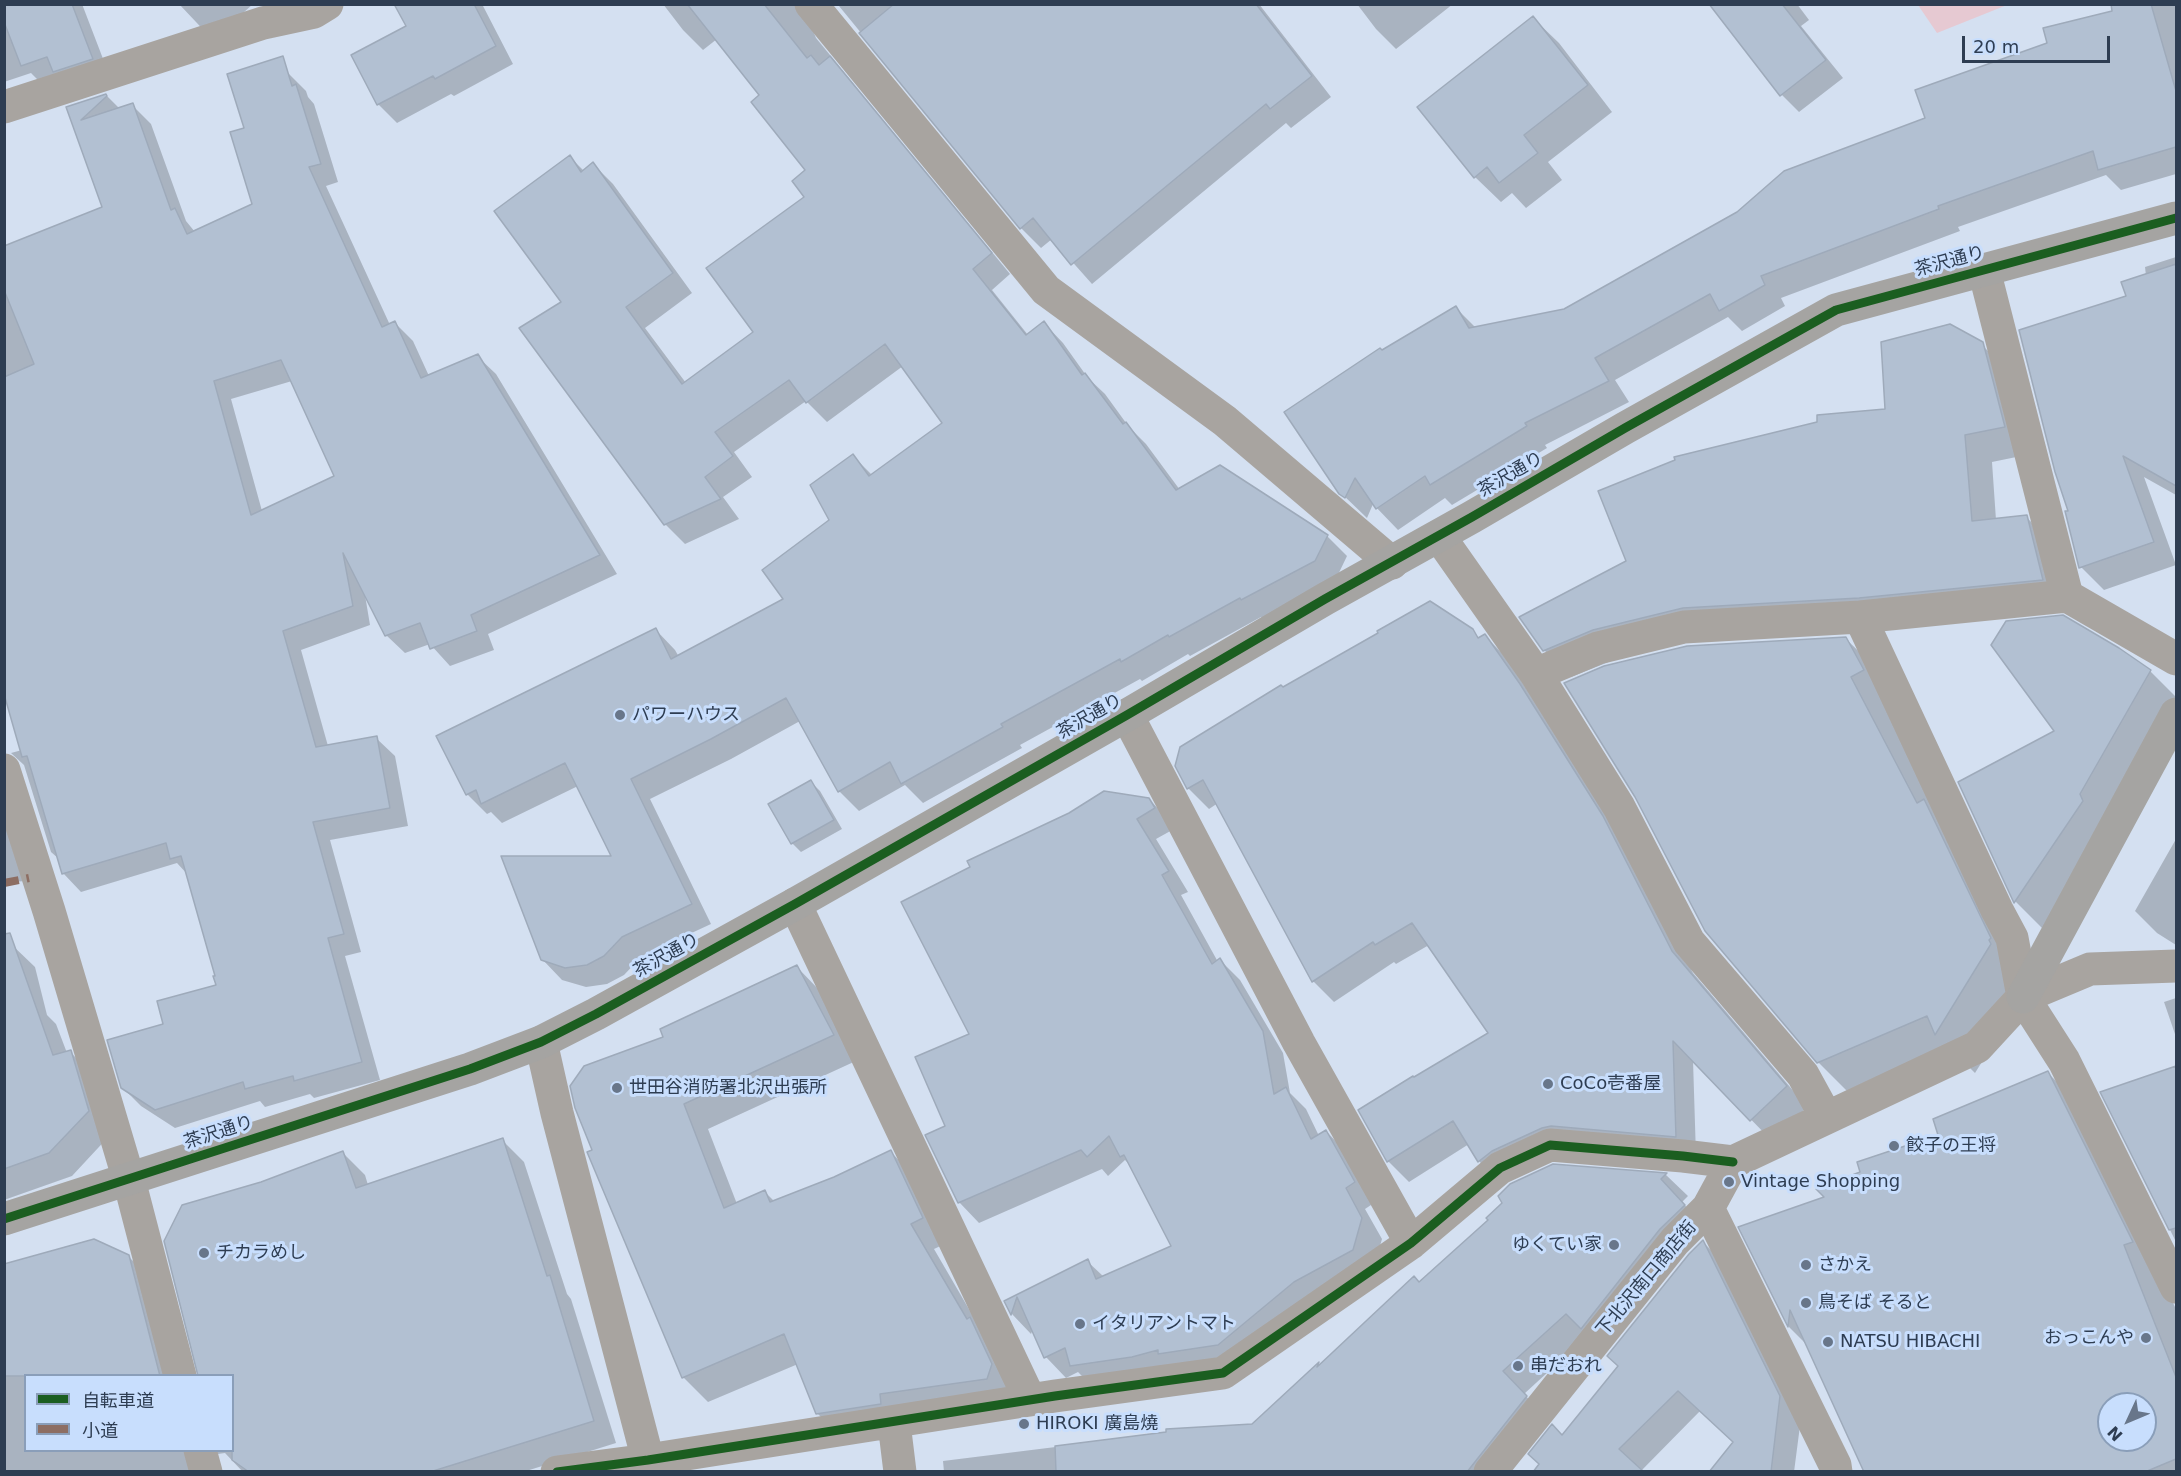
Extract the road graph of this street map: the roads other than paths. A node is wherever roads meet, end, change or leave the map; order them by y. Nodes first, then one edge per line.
1 (327, 4) edge
2 (811, 4) edge
3 (4, 107) edge
4 (2176, 218) edge
5 (1984, 270) junction
6 (1439, 536) junction
7 (1392, 562) junction
8 (2067, 596) junction
9 (1860, 617) junction
10 (2176, 659) edge
11 (1536, 674) junction
12 (2176, 714) edge
13 (1127, 715) junction
14 (4, 770) edge
15 (795, 904) junction
16 (2176, 966) edge
17 (2023, 997) junction
18 (541, 1042) junction
19 (1826, 1118) junction
20 (1733, 1162) junction
21 (129, 1180) junction
22 (1708, 1208) junction
23 (4, 1219) edge
24 (1411, 1243) junction
25 (2176, 1287) edge
26 (179, 1374) edge
27 (1030, 1400) junction
28 (894, 1423) junction
29 (201, 1452) edge
30 (648, 1460) junction
31 (206, 1472) edge
32 (557, 1472) edge
33 (900, 1472) edge
34 (1490, 1472) edge
35 (1836, 1472) edge

1 - 3 street
2 - 7 street
4 - 5 street, 茶沢通り
5 - 6 street, 茶沢通り
5 - 8 street
6 - 7 street, 茶沢通り
6 - 11 street
7 - 13 street, 茶沢通り
8 - 9 street
8 - 10 street
9 - 11 street
9 - 17 street
11 - 19 street
12 - 17 street
13 - 15 street, 茶沢通り
13 - 24 street
14 - 21 street
15 - 18 street, 茶沢通り
15 - 27 street
16 - 17 street
17 - 19 street
17 - 25 street
18 - 21 street, 茶沢通り
18 - 30 street
19 - 20 street
20 - 22 street, 下北沢南口商店街
20 - 24 street
21 - 23 street, 茶沢通り
21 - 26 street
22 - 34 street, 下北沢南口商店街
22 - 35 street
24 - 27 street
27 - 28 street
28 - 30 street
28 - 33 street
29 - 31 street
30 - 32 street

